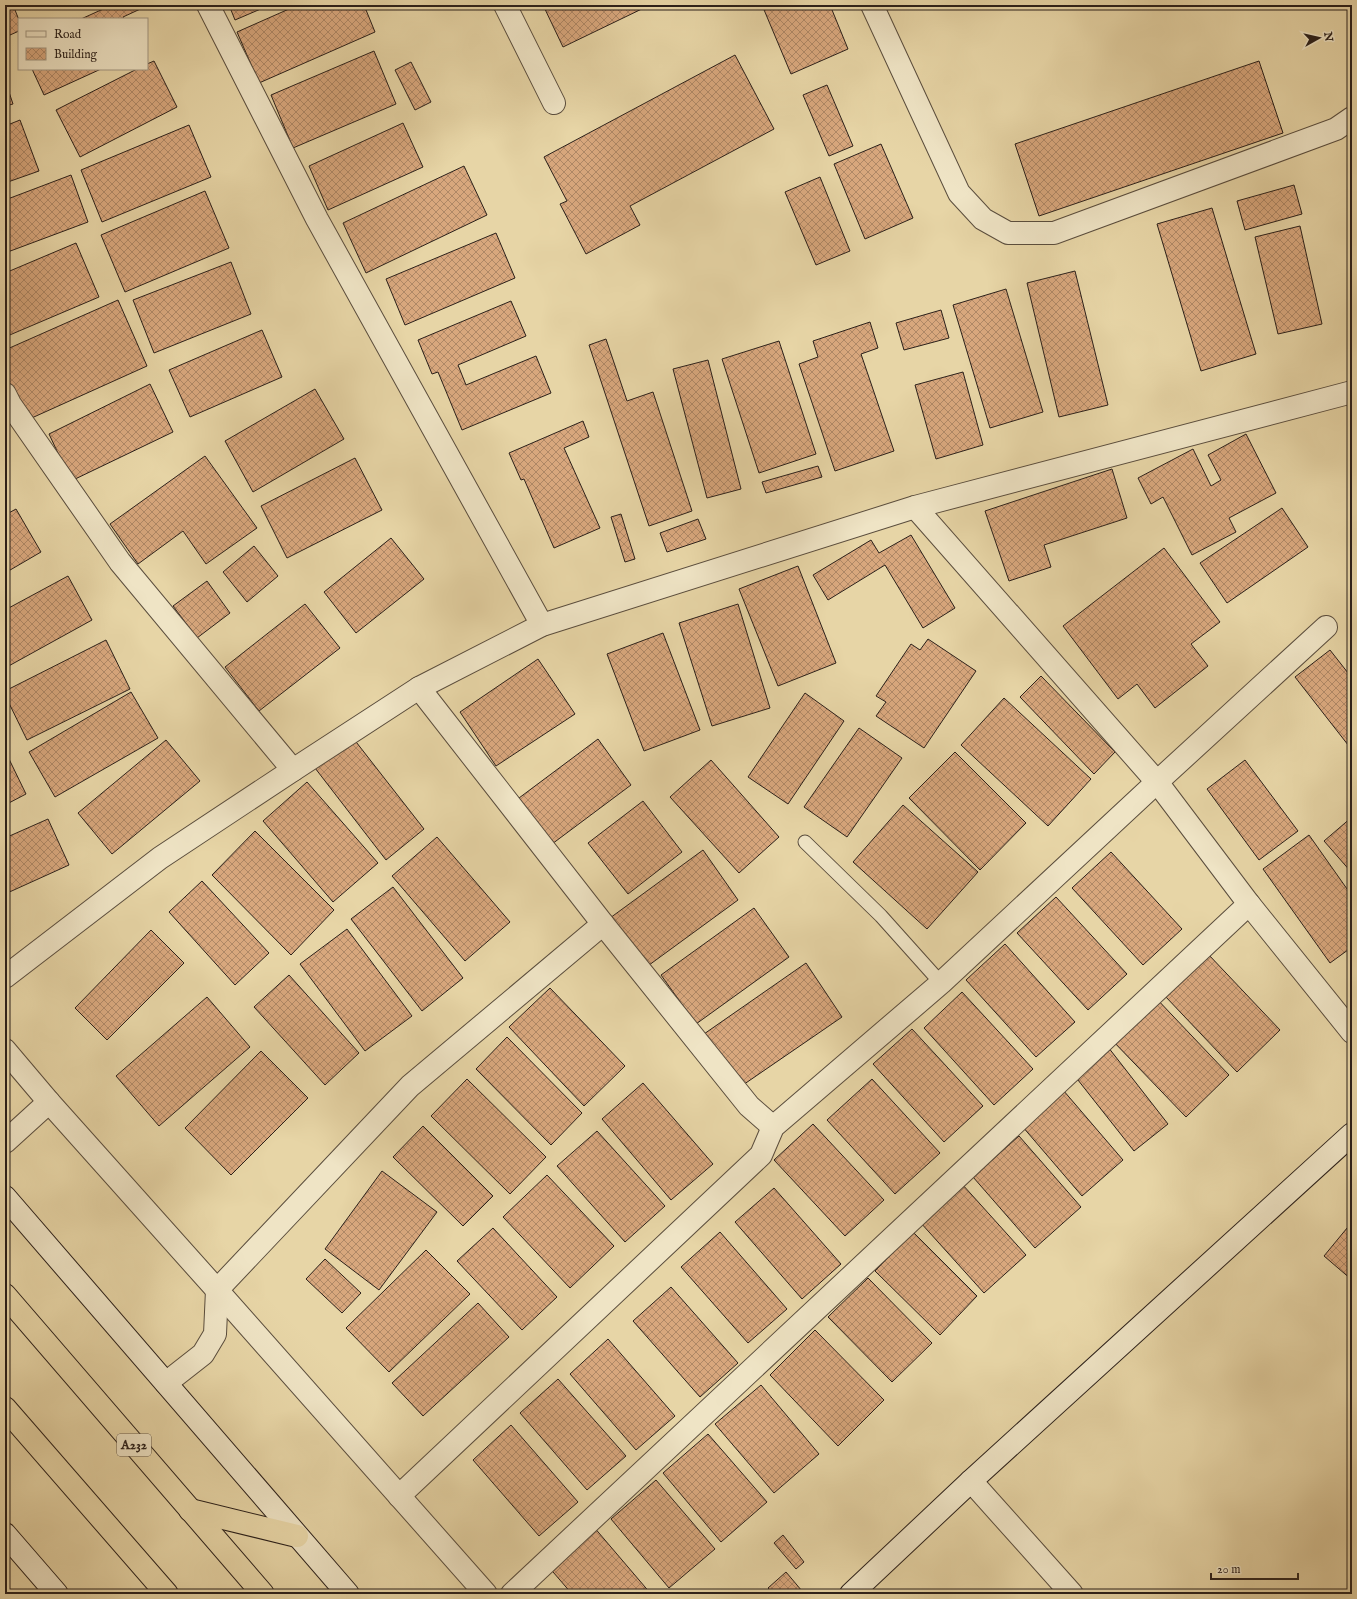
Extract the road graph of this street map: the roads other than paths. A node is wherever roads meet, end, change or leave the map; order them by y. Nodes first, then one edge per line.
1 (208, 5) edge
2 (505, 5) edge
3 (872, 5) edge
4 (554, 103) dead end
5 (1352, 118) edge
6 (1352, 392) edge
7 (5, 394) edge
8 (915, 507) junction
9 (542, 625) junction
10 (1326, 627) dead end
11 (419, 688) junction
12 (293, 770) junction
13 (1157, 782) junction
14 (805, 842) dead end
15 (1249, 904) junction
16 (603, 924) junction
17 (5, 977) edge
18 (941, 983) junction
19 (1352, 1032) edge
20 (5, 1050) edge
21 (49, 1102) junction
22 (773, 1127) junction
23 (1352, 1134) edge
24 (5, 1142) edge
25 (5, 1197) edge
26 (217, 1290) junction
27 (5, 1295) edge
28 (166, 1383) junction
29 (5, 1408) edge
30 (971, 1481) junction
31 (399, 1496) junction
32 (190, 1510) junction
33 (5, 1534) edge
34 (297, 1536) junction
35 (57, 1594) edge
36 (167, 1594) edge
37 (263, 1594) edge
38 (348, 1594) edge
39 (486, 1594) edge
40 (512, 1594) edge
41 (851, 1594) edge
42 (1072, 1594) edge

1 - 9 street
2 - 4 street
3 - 5 street
6 - 8 street
7 - 12 street
8 - 9 street
8 - 13 street
9 - 11 street
10 - 13 street
11 - 12 street
11 - 16 street
12 - 17 street
13 - 15 street
13 - 18 street
14 - 18 lane
15 - 19 street
15 - 40 street
16 - 22 street
16 - 26 street
18 - 22 street
20 - 21 street
21 - 24 street
21 - 26 street
22 - 31 street
23 - 30 street
25 - 28 street
26 - 28 street
26 - 31 street
27 - 32 highway, A232
28 - 34 street
29 - 36 highway
30 - 41 street
30 - 42 street
31 - 39 street
32 - 34 highway
32 - 37 highway, A232
33 - 35 street
34 - 38 street

